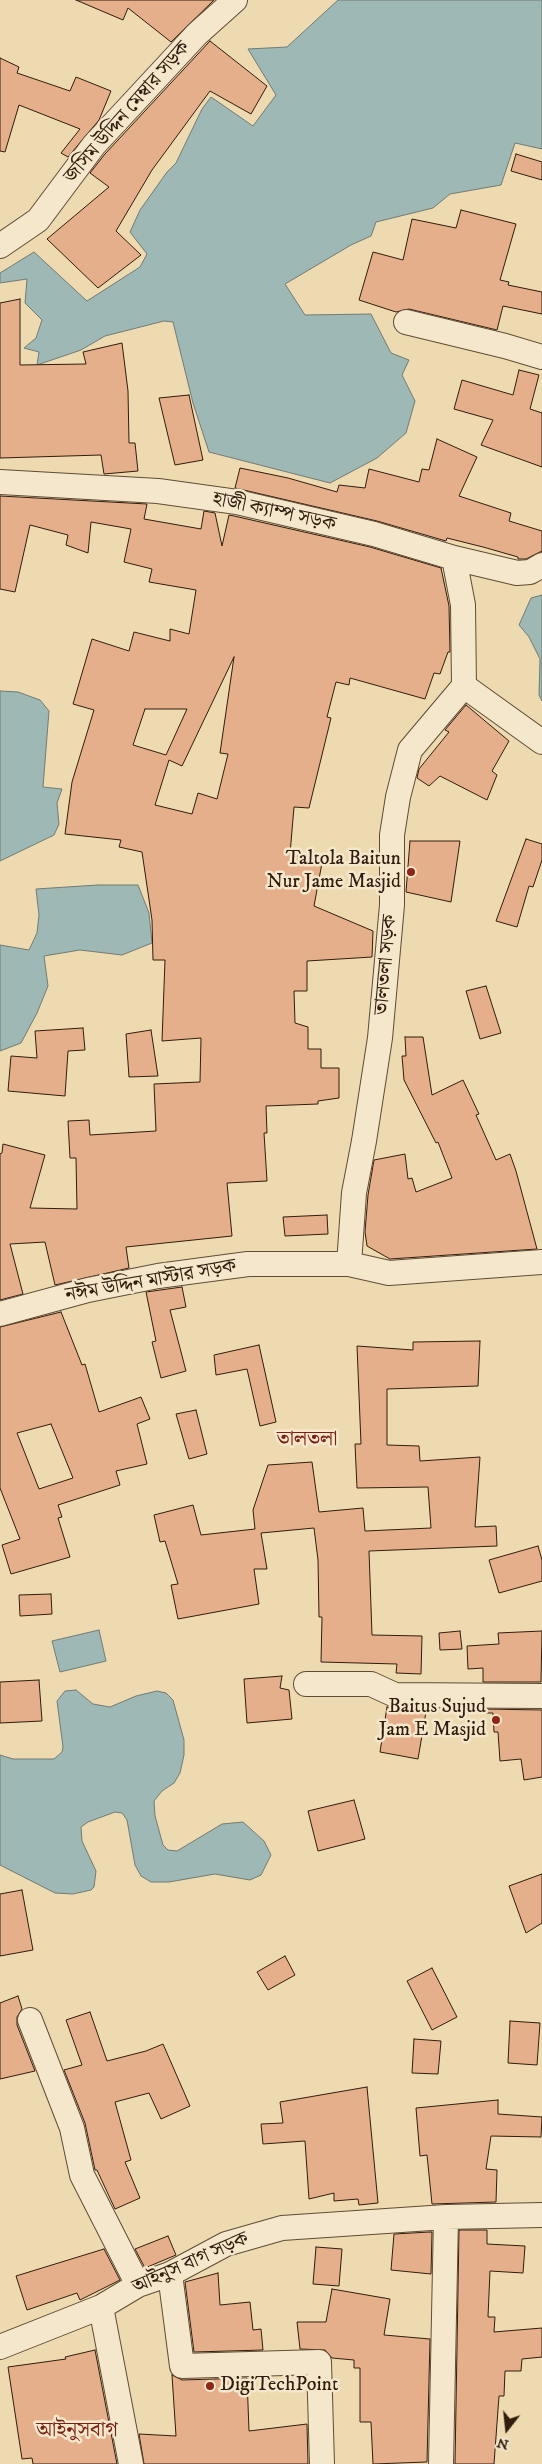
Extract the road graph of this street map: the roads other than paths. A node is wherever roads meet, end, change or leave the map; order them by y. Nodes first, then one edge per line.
1 (235, 0) edge
2 (0, 246) edge
3 (406, 322) dead end
4 (542, 357) edge
5 (0, 482) edge
6 (454, 558) junction
7 (542, 565) edge
8 (464, 686) junction
9 (542, 742) edge
10 (542, 1262) edge
11 (349, 1264) junction
12 (0, 1314) edge
13 (306, 1684) dead end
14 (542, 1696) edge
15 (30, 2020) dead end
16 (542, 2215) edge
17 (446, 2218) junction
18 (170, 2274) junction
19 (138, 2285) junction
20 (101, 2307) junction
21 (0, 2347) edge
22 (131, 2464) edge
23 (322, 2464) edge
24 (441, 2464) edge

1 - 2 street, জসিম উদ্দিন মেম্বার সড়ক
3 - 4 street
5 - 6 street, হাজী ক্যাম্প সড়ক
6 - 7 street, হাজী ক্যাম্প সড়ক
6 - 8 street
8 - 9 street
8 - 11 street, তালতলা সড়ক
10 - 11 street, নঈম উদ্দিন মাস্টার সড়ক
11 - 12 street, নঈম উদ্দিন মাস্টার সড়ক
13 - 14 street
15 - 19 street
16 - 17 street, আইনুস বাগ সড়ক
17 - 18 street, আইনুস বাগ সড়ক
17 - 24 street
18 - 19 street, আইনুস বাগ সড়ক
18 - 23 street
19 - 20 street, আইনুস বাগ সড়ক
20 - 21 street, আইনুস বাগ সড়ক
20 - 22 street

